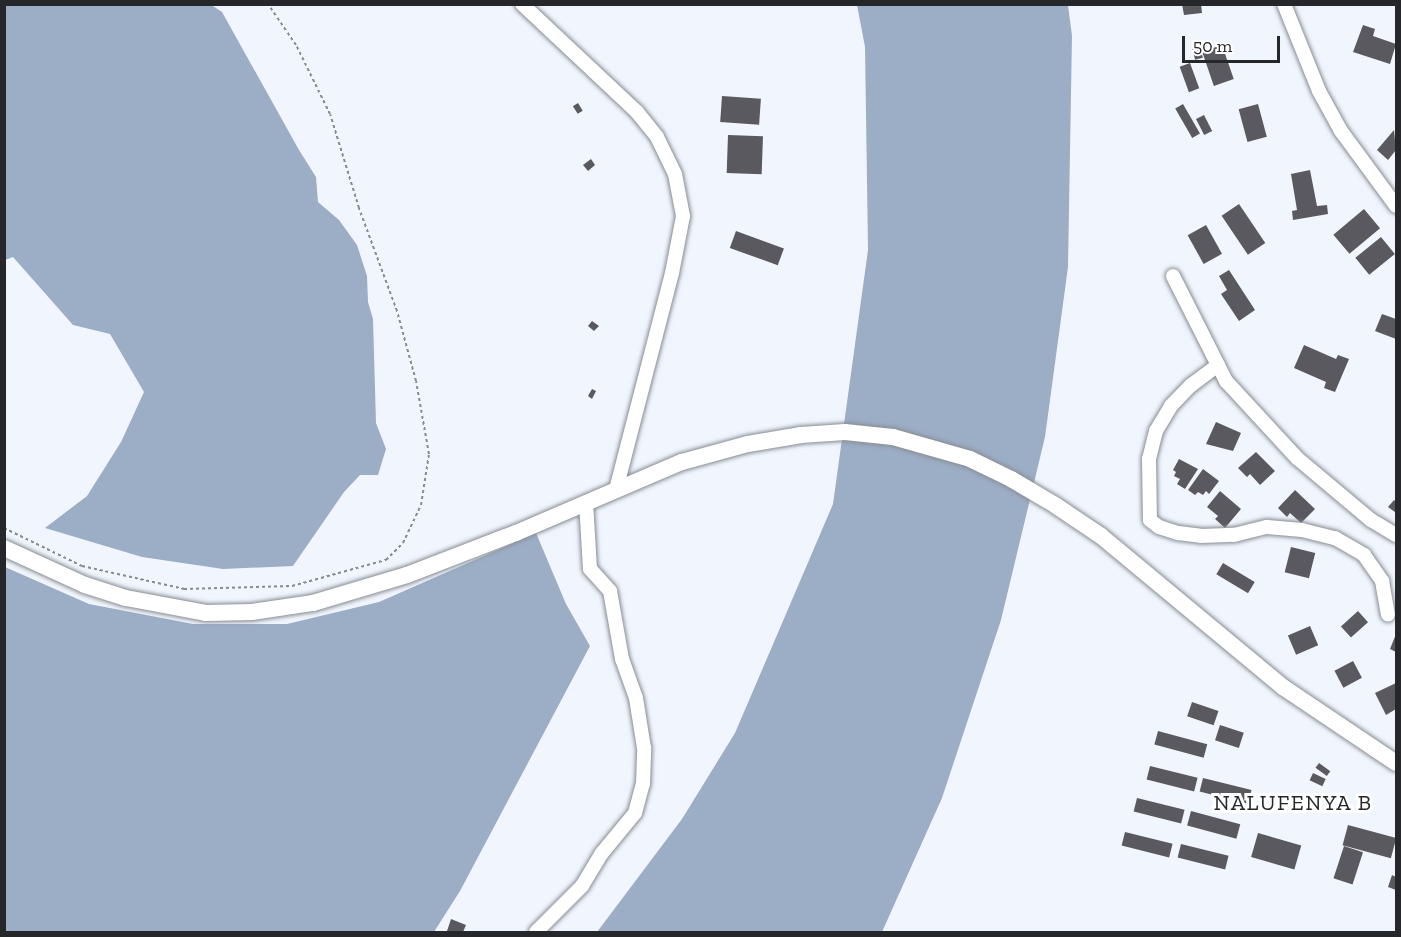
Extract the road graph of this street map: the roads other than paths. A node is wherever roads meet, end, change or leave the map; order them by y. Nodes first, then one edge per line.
1 (522, 4) edge
2 (1284, 4) edge
3 (1396, 206) edge
4 (1173, 276) dead end
5 (1218, 365) junction
6 (616, 489) junction
7 (586, 502) junction
8 (1396, 535) edge
9 (4, 548) edge
10 (1388, 614) dead end
11 (1396, 763) edge
12 (536, 933) edge

1 - 6 street
2 - 3 street
4 - 5 street
5 - 8 street
5 - 10 street
6 - 7 main road
6 - 11 main road
7 - 9 main road
7 - 12 street

